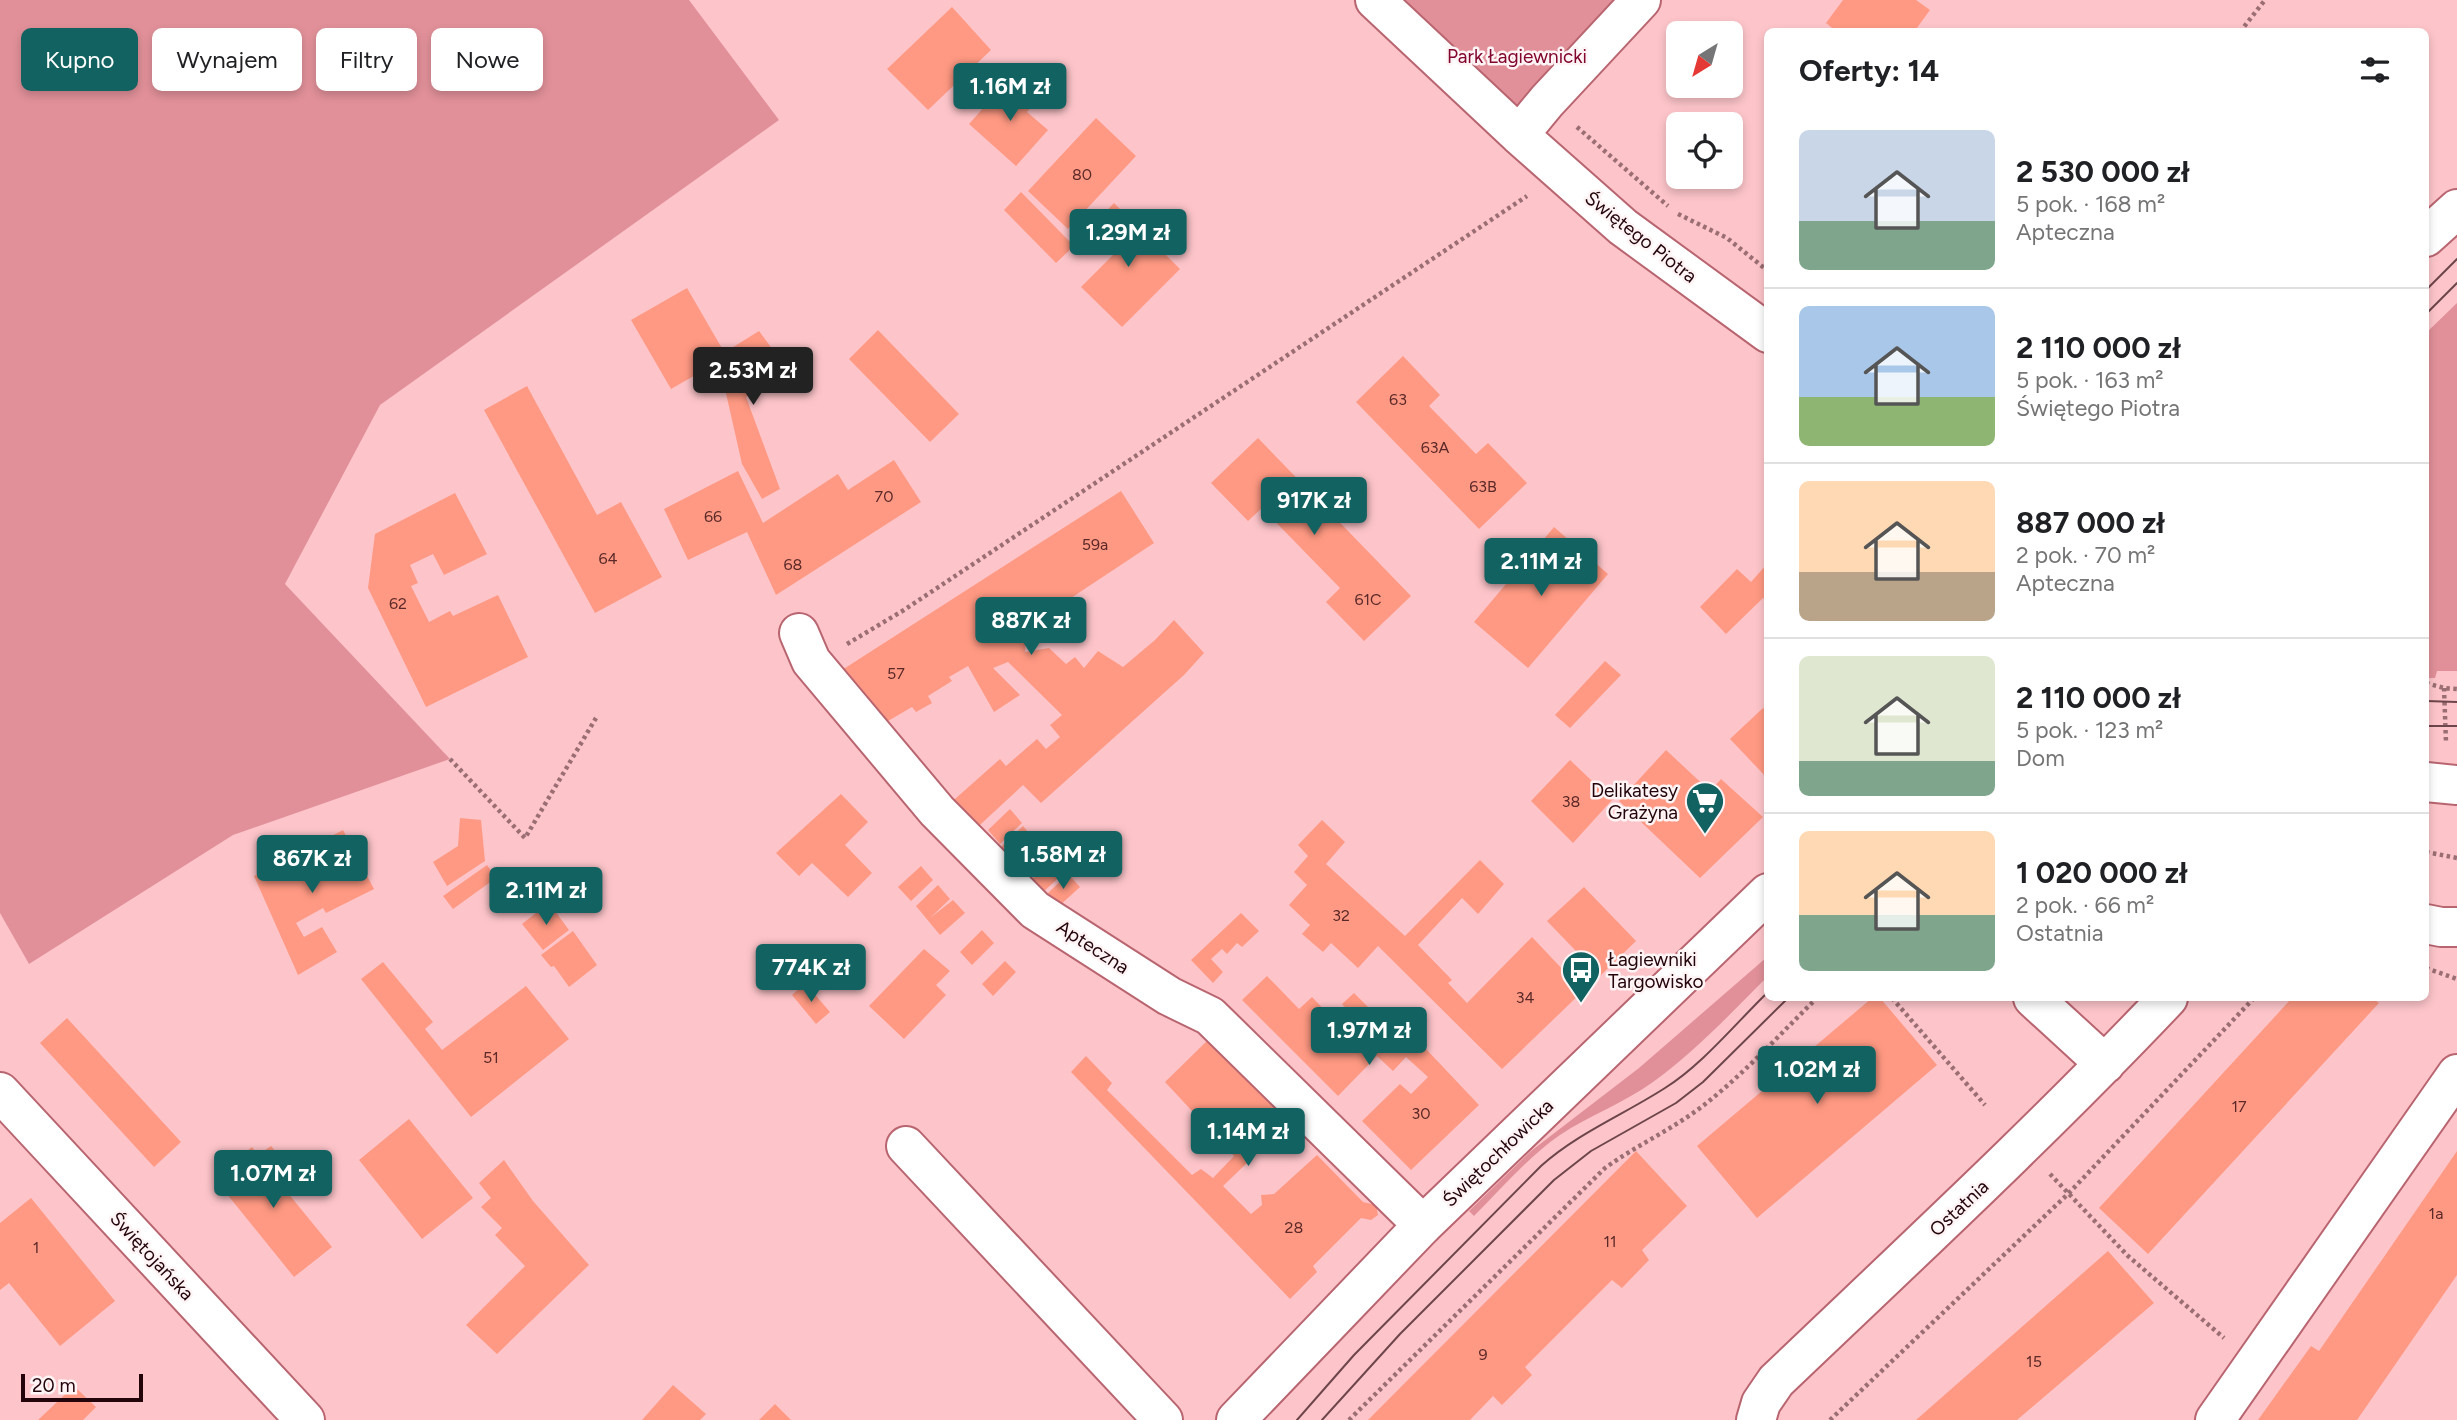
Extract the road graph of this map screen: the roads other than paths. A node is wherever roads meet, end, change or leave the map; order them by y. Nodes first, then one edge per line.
1 (1375, 0) edge
2 (1641, 0) edge
3 (1519, 135) junction
4 (2457, 209) edge
5 (2429, 234) edge
6 (1764, 330) edge
7 (805, 647) road end
8 (2429, 782) edge
9 (2457, 785) edge
10 (1764, 897) edge
11 (2429, 924) edge
12 (2457, 927) edge
13 (2036, 1001) edge
14 (2165, 1001) edge
15 (2105, 1064) junction
16 (2457, 1074) edge
17 (0, 1093) edge
18 (906, 1146) dead end
19 (1423, 1225) junction
20 (305, 1420) edge
21 (1163, 1420) edge
22 (1236, 1420) edge
23 (1756, 1420) edge
24 (2215, 1420) edge

1 - 3 street, Świętego Piotra
2 - 3 street
3 - 6 street, Świętego Piotra
4 - 5 street
7 - 19 street, Apteczna
8 - 9 street
10 - 19 street, Świętochłowicka
11 - 12 street
13 - 15 street
14 - 15 street, Ostatnia
15 - 23 street, Ostatnia
16 - 24 street
17 - 20 street, Świętojańska
18 - 21 street
19 - 22 street, Świętochłowicka

